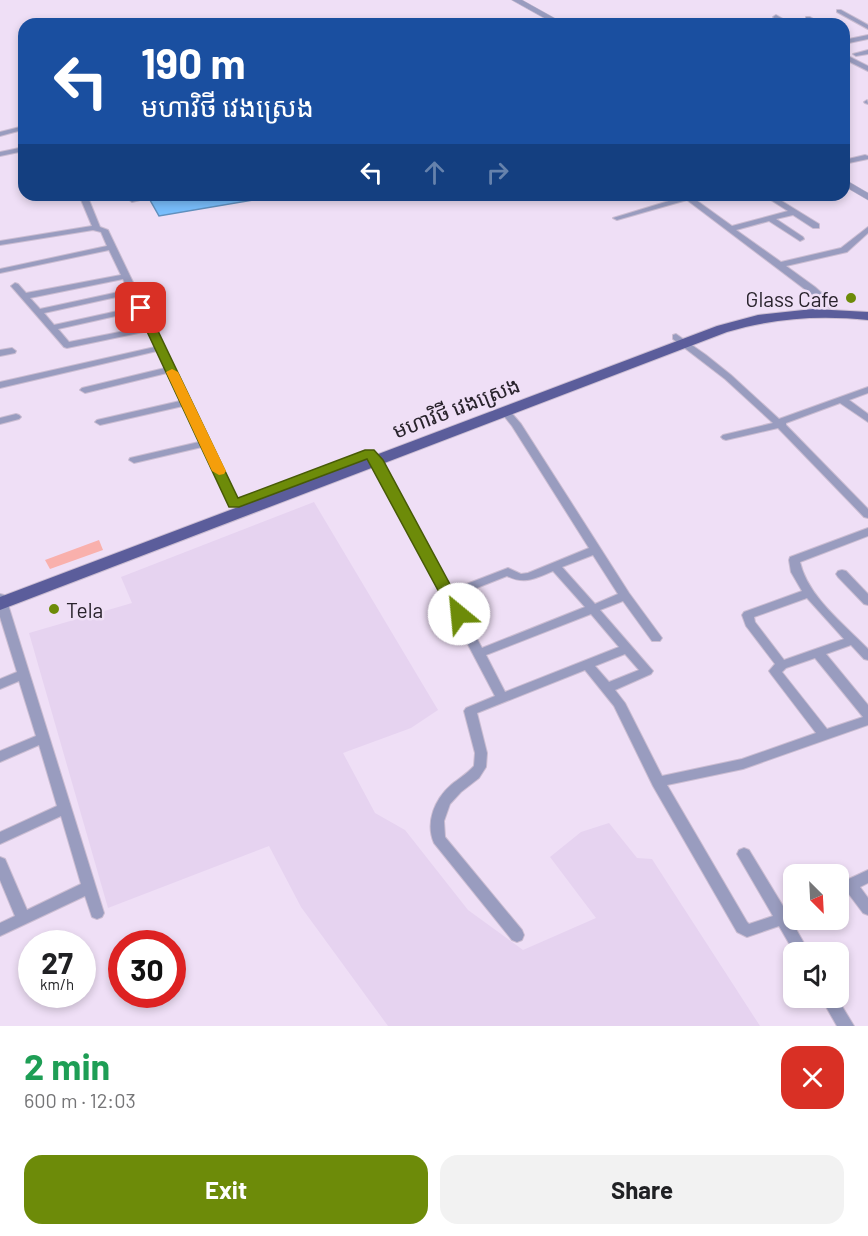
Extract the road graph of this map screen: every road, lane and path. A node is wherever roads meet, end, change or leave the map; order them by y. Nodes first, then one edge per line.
1 (516, 0) edge
2 (840, 11) dead end
3 (550, 18) edge
4 (868, 27) edge
5 (868, 37) edge
6 (857, 39) junction
7 (850, 40) edge
8 (868, 45) edge
9 (868, 52) edge
10 (856, 54) dead end
11 (850, 59) edge
12 (866, 67) edge
13 (18, 130) edge
14 (0, 134) edge
15 (18, 150) edge
16 (1, 152) edge
17 (865, 157) dead end
18 (850, 161) edge
19 (850, 186) edge
20 (868, 197) edge
21 (86, 201) edge
22 (670, 201) edge
23 (692, 201) edge
24 (777, 201) edge
25 (794, 212) junction
26 (617, 219) dead end
27 (771, 219) junction
28 (816, 226) dead end
29 (97, 228) junction
30 (730, 229) junction
31 (868, 229) edge
32 (800, 239) dead end
33 (0, 243) edge
34 (112, 247) junction
35 (779, 266) junction
36 (0, 271) edge
37 (126, 276) junction
38 (15, 286) dead end
39 (132, 291) junction
40 (25, 297) junction
41 (831, 306) junction
42 (141, 308) junction
43 (868, 310) edge
44 (38, 312) junction
45 (868, 316) edge
46 (52, 328) junction
47 (152, 328) junction
48 (680, 340) junction
49 (160, 348) junction
50 (12, 351) dead end
51 (0, 353) edge
52 (171, 369) junction
53 (0, 385) edge
54 (85, 390) dead end
55 (868, 390) edge
56 (841, 399) junction
57 (186, 402) junction
58 (505, 411) junction
59 (16, 417) dead end
60 (868, 419) edge
61 (0, 421) edge
62 (100, 422) dead end
63 (780, 423) junction
64 (726, 437) dead end
65 (206, 443) junction
66 (373, 457) junction
67 (134, 460) dead end
68 (234, 504) junction
69 (868, 515) edge
70 (868, 532) edge
71 (154, 540) junction
72 (595, 550) junction
73 (556, 567) junction
74 (842, 574) dead end
75 (809, 592) junction
76 (448, 595) junction
77 (625, 596) junction
78 (867, 597) edge
79 (1, 599) edge
80 (593, 607) junction
81 (656, 638) dead end
82 (853, 640) junction
83 (627, 648) junction
84 (817, 652) junction
85 (480, 653) junction
86 (868, 656) edge
87 (588, 665) junction
88 (782, 665) junction
89 (24, 674) junction
90 (0, 684) edge
91 (607, 688) junction
92 (503, 699) junction
93 (868, 714) edge
94 (868, 720) edge
95 (824, 735) junction
96 (43, 738) junction
97 (0, 757) edge
98 (658, 782) junction
99 (65, 808) junction
100 (0, 838) edge
101 (744, 854) dead end
102 (0, 862) edge
103 (868, 876) edge
104 (849, 886) edge
105 (89, 887) junction
106 (849, 892) edge
107 (868, 909) edge
108 (783, 910) edge
109 (97, 913) dead end
110 (22, 919) junction
111 (783, 919) edge
112 (0, 930) edge
113 (517, 935) dead end
114 (835, 1008) edge
115 (846, 1026) edge

1 - 3 street
2 - 4 street
5 - 6 street
6 - 7 street
6 - 8 street
9 - 10 street
11 - 12 street
13 - 14 street
15 - 16 street
17 - 18 street
19 - 20 street
21 - 29 street
22 - 26 street
23 - 30 street
24 - 25 street
25 - 27 street
25 - 28 street
27 - 30 street
27 - 32 street
29 - 33 street
29 - 34 street
30 - 35 street
31 - 35 street
34 - 36 street
34 - 37 street
35 - 41 street
37 - 39 street
37 - 40 street
38 - 40 street
39 - 42 street
39 - 44 street
40 - 44 street
41 - 43 main road, មហាវិថី វេងស្រេង
41 - 48 main road, មហាវិថី វេងស្រេង
42 - 46 street
42 - 47 street
44 - 46 street
45 - 48 main road, មហាវិថី វេងស្រេង
46 - 47 street
47 - 49 street
48 - 58 main road, មហាវិថី វេងស្រេង
48 - 63 street
48 - 66 main road, មហាវិថី វេងស្រេង
49 - 52 street
49 - 53 street
50 - 51 street
52 - 54 street
52 - 57 street
55 - 56 street
56 - 60 street
56 - 63 street
57 - 62 street
57 - 65 street
58 - 66 main road, មហាវិថី វេងស្រេង
58 - 72 street
59 - 61 street
63 - 64 street
63 - 69 street
65 - 67 street
65 - 68 street
66 - 68 main road, មហាវិថី វេងស្រេង
66 - 71 main road, មហាវិថី វេងស្រេង
66 - 76 street
68 - 71 main road, មហាវិថី វេងស្រេង
70 - 75 street
71 - 79 main road, មហាវិថី វេងស្រេង
72 - 73 street
72 - 77 street
73 - 76 street
73 - 80 street
74 - 78 street
75 - 82 street
75 - 88 street
76 - 85 street
77 - 80 street
77 - 81 street
79 - 89 street
80 - 83 street
80 - 85 street
82 - 84 street
82 - 86 street
83 - 87 street
83 - 91 street
84 - 88 street
84 - 93 street
85 - 92 street
87 - 91 street
87 - 92 street
88 - 95 street
89 - 90 street
89 - 96 street
91 - 98 street
92 - 113 street
94 - 95 street
95 - 98 street
96 - 97 street
96 - 99 street
98 - 111 street
99 - 100 street
99 - 105 street
101 - 108 street
102 - 110 street
103 - 104 street
105 - 109 street
105 - 110 street
106 - 107 street
110 - 112 street
114 - 115 street

